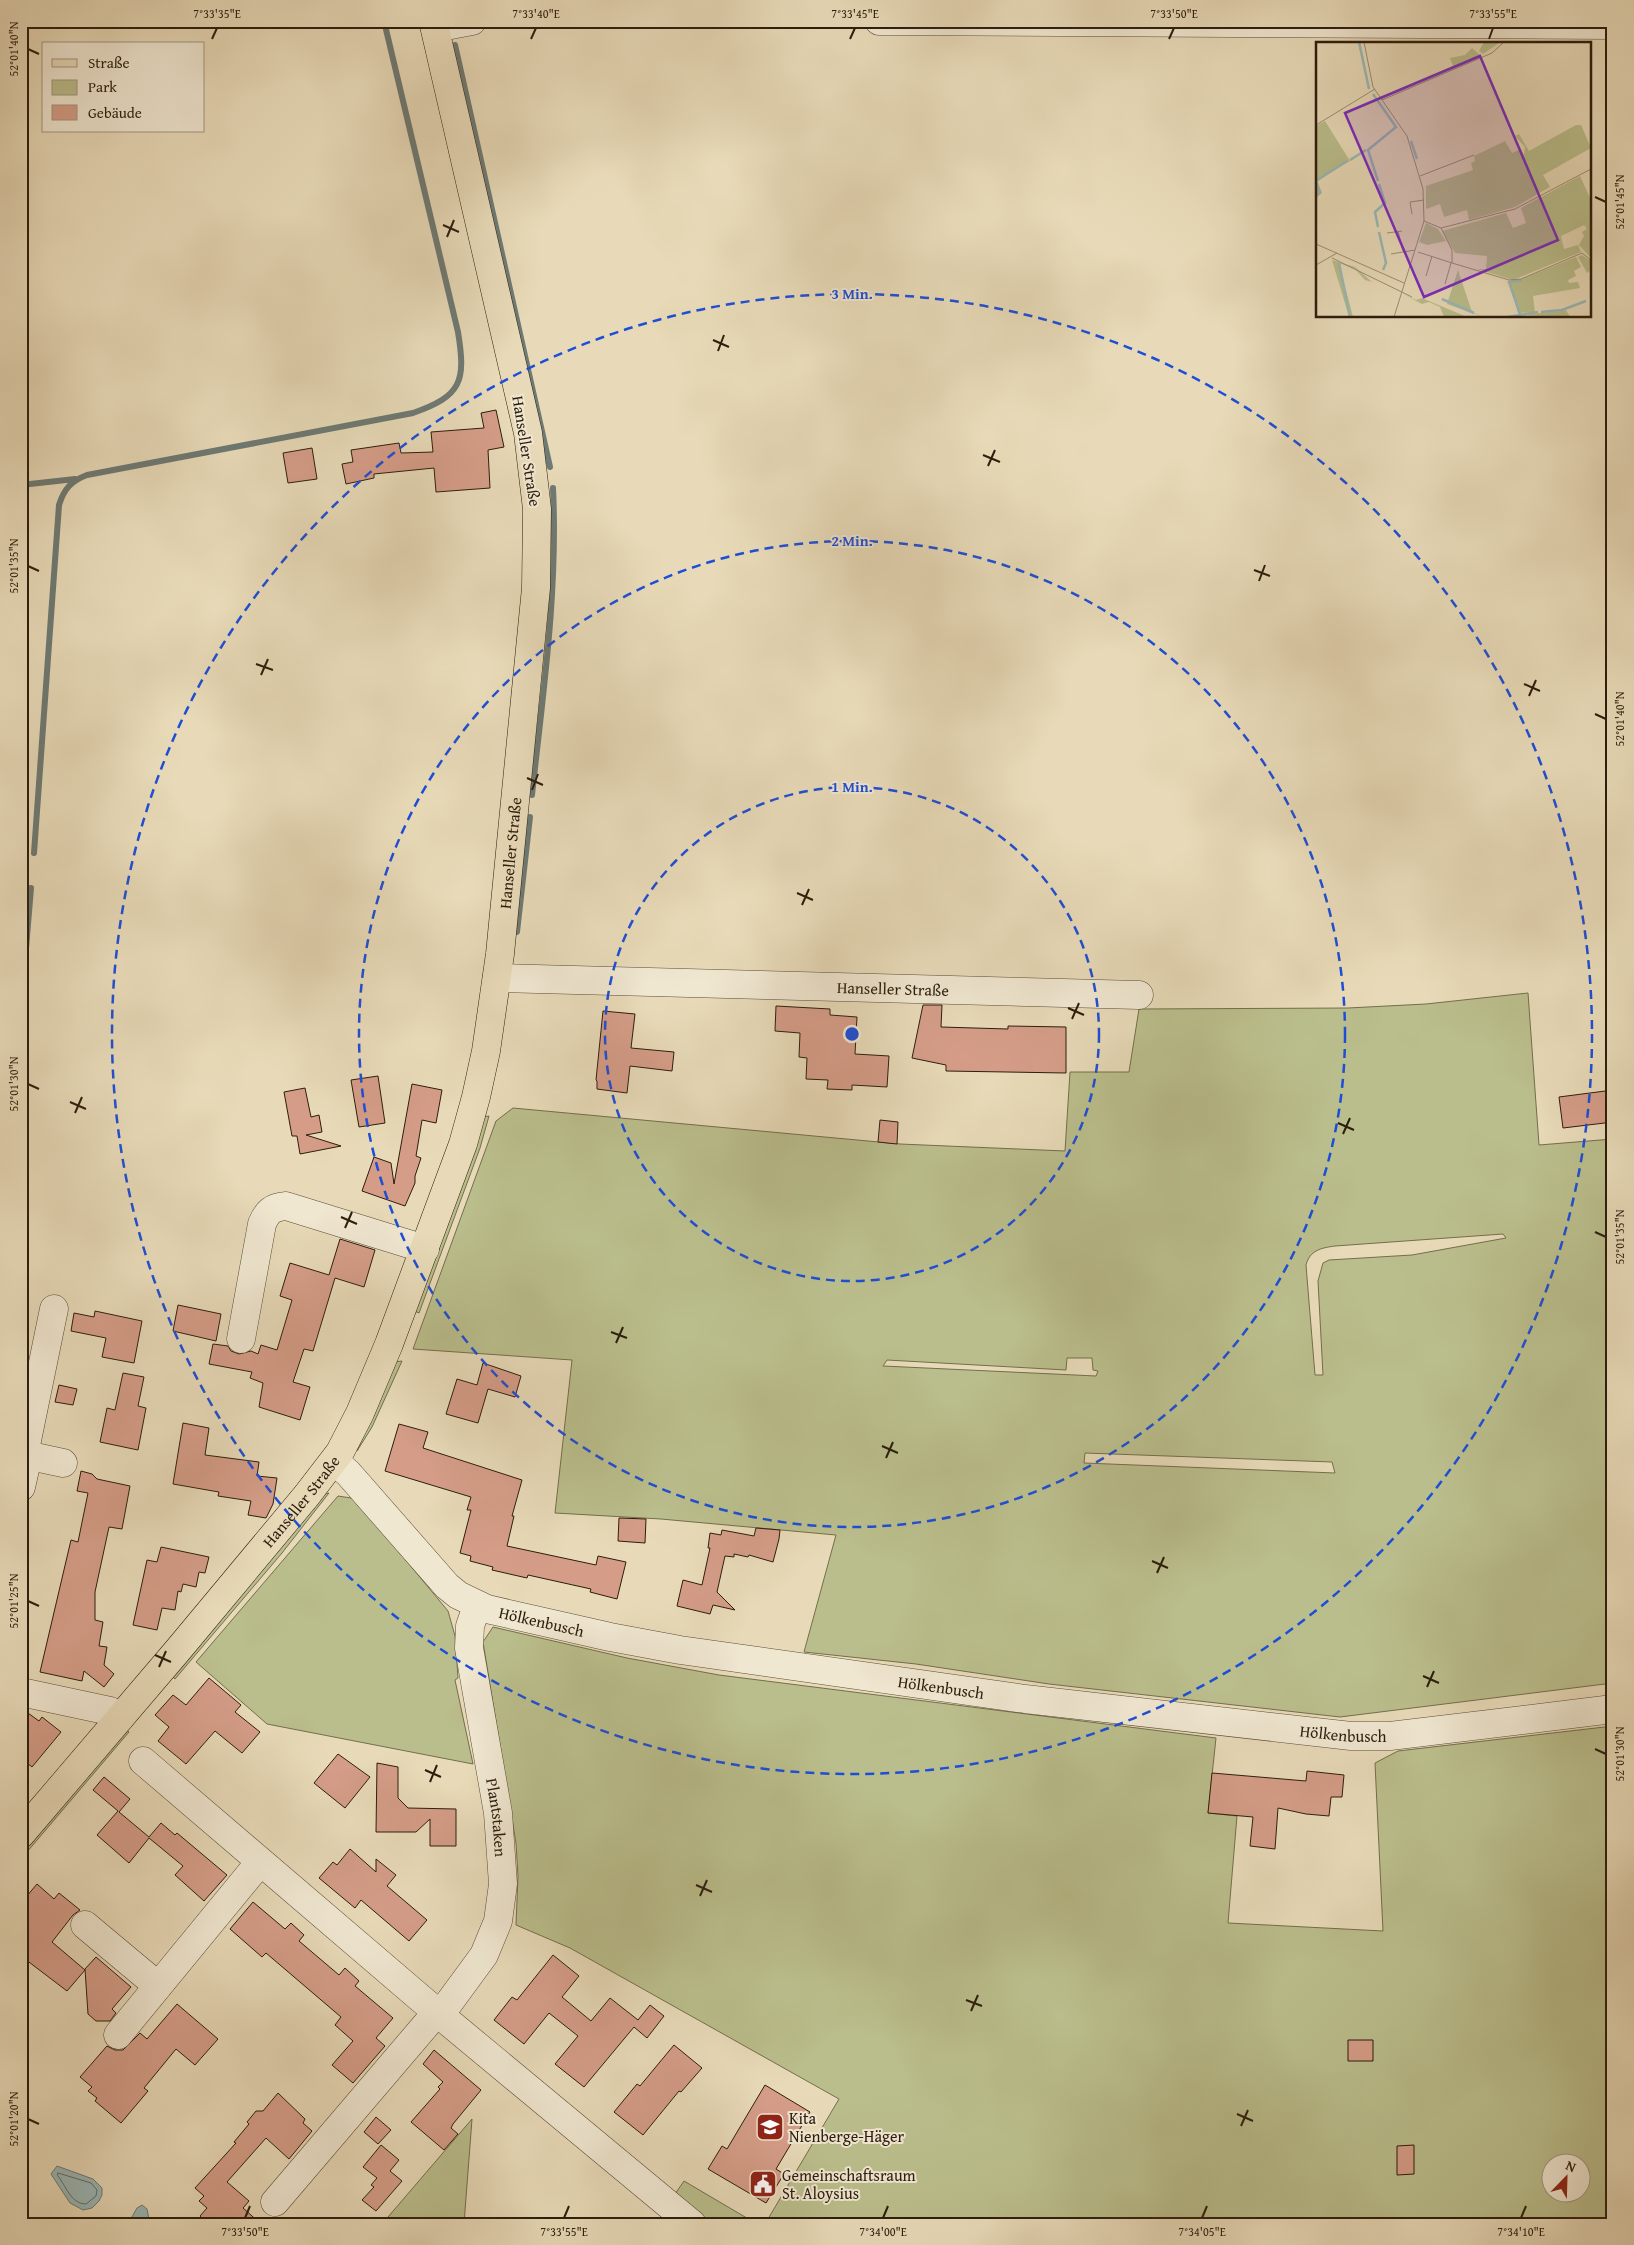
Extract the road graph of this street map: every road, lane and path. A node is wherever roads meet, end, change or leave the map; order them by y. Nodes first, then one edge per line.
1 (472, 21) edge
2 (879, 21) edge
3 (434, 25) edge
4 (1613, 25) edge
5 (497, 978) junction
6 (1139, 995) dead end
7 (425, 1249) junction
8 (54, 1310) dead end
9 (241, 1339) dead end
10 (24, 1455) edge
11 (334, 1461) junction
12 (63, 1462) dead end
13 (21, 1487) edge
14 (477, 1606) junction
15 (21, 1692) edge
16 (1613, 1708) edge
17 (120, 1718) junction
18 (143, 1761) dead end
19 (21, 1834) edge
20 (260, 1862) junction
21 (85, 1925) dead end
22 (158, 1986) junction
23 (439, 2014) junction
24 (118, 2035) dead end
25 (275, 2202) dead end
26 (692, 2224) edge

1 - 3 street
2 - 4 street
3 - 5 main road, Hanseller Straße
5 - 6 street, Hanseller Straße
5 - 7 main road, Hanseller Straße
7 - 9 street
7 - 11 main road, Hanseller Straße
8 - 10 street
10 - 12 street
10 - 13 street
11 - 14 street, Hölkenbusch
11 - 17 main road, Hanseller Straße
14 - 16 street, Hölkenbusch
14 - 23 street, Plantstaken
15 - 17 street
17 - 19 main road, Hanseller Straße
18 - 20 street
20 - 22 street
20 - 23 street
21 - 22 street
22 - 24 street
23 - 25 street, Plantstaken
23 - 26 street

